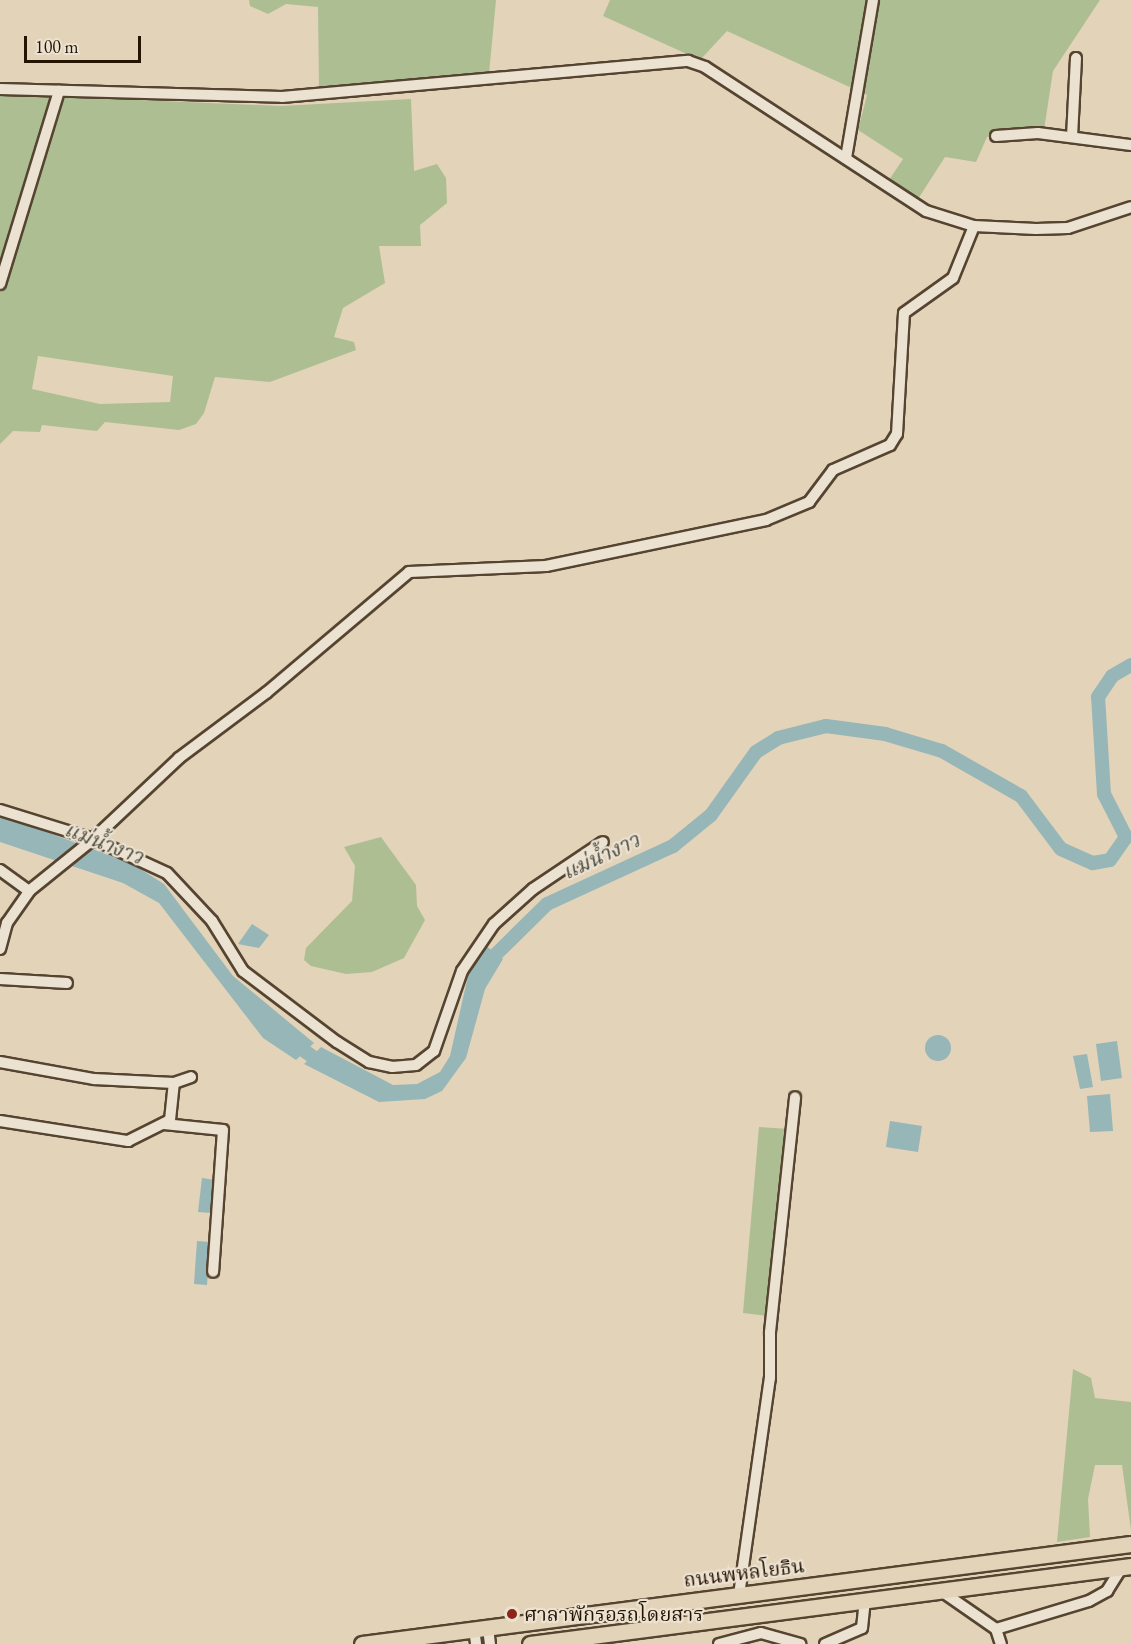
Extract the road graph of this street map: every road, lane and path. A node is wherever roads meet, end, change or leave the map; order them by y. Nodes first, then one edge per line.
1 (873, 0) edge
2 (1076, 58) dead end
3 (0, 89) edge
4 (59, 91) junction
5 (996, 136) dead end
6 (1072, 137) junction
7 (1131, 145) edge
8 (846, 158) junction
9 (1131, 207) edge
10 (974, 226) junction
11 (0, 284) edge
12 (0, 810) edge
13 (92, 840) junction
14 (603, 842) dead end
15 (0, 870) edge
16 (29, 891) junction
17 (0, 949) edge
18 (0, 979) edge
19 (67, 983) dead end
20 (0, 1062) edge
21 (191, 1077) dead end
22 (174, 1083) junction
23 (795, 1097) dead end
24 (0, 1121) edge
25 (164, 1124) junction
26 (213, 1272) dead end
27 (1131, 1544) edge
28 (1126, 1566) edge
29 (944, 1593) junction
30 (739, 1595) junction
31 (865, 1600) junction
32 (996, 1629) junction
33 (479, 1634) edge
34 (362, 1644) edge
35 (490, 1644) edge
36 (533, 1644) edge
37 (718, 1644) edge
38 (800, 1644) edge
39 (825, 1644) edge
40 (1001, 1644) edge

1 - 8 street
2 - 6 street
3 - 4 street
4 - 8 street
4 - 11 street
5 - 6 street
6 - 7 street
8 - 10 street
9 - 10 street
10 - 13 street
12 - 13 street
13 - 14 street
13 - 16 street
15 - 16 street
16 - 17 street
18 - 19 street
20 - 22 street
21 - 22 street
22 - 25 street
23 - 30 street
24 - 25 street
25 - 26 street
27 - 30 highway, ถนนพหลโยธิน
28 - 29 highway
28 - 32 street
29 - 31 highway
29 - 32 street
30 - 33 highway, ถนนพหลโยธิน
31 - 36 highway
31 - 39 street
32 - 40 street
33 - 34 highway, ถนนพหลโยธิน
33 - 35 street
37 - 38 street

